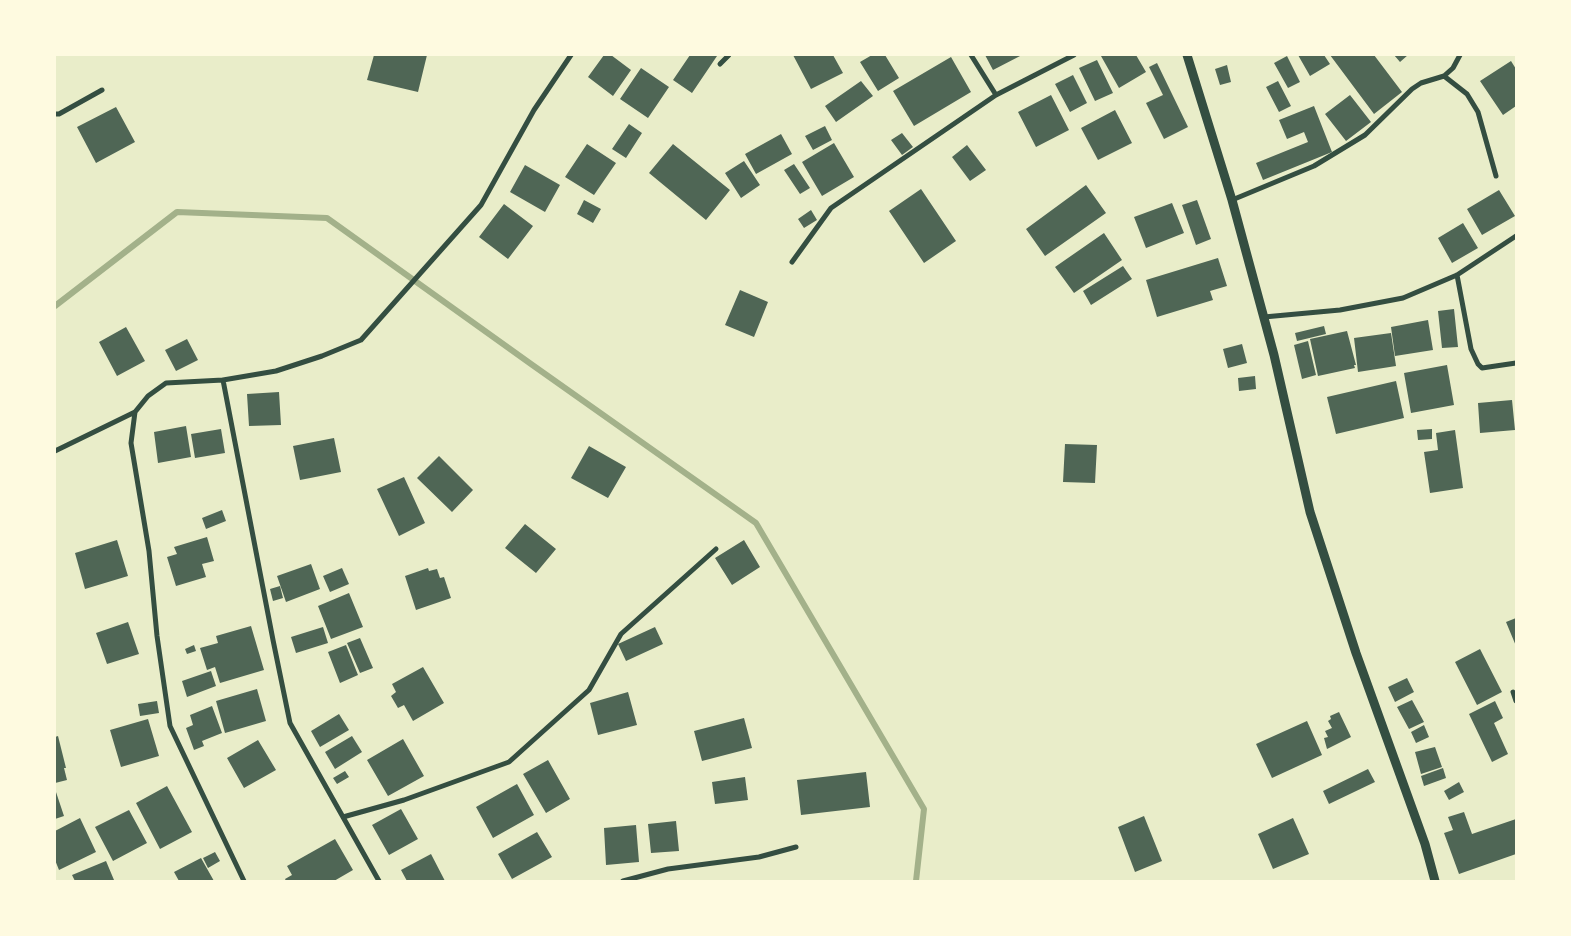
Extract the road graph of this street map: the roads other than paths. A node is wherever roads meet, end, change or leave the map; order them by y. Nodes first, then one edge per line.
1 (571, 55) edge
2 (729, 55) edge
3 (971, 55) edge
4 (1074, 55) edge
5 (1187, 55) edge
6 (1460, 55) edge
7 (720, 64) dead end
8 (1444, 76) junction
9 (102, 90) dead end
10 (996, 95) junction
11 (55, 114) edge
12 (1496, 176) dead end
13 (1232, 200) junction
14 (1516, 236) edge
15 (792, 262) dead end
16 (1456, 274) junction
17 (1264, 317) junction
18 (1516, 363) edge
19 (223, 380) junction
20 (136, 412) junction
21 (55, 451) edge
22 (716, 549) dead end
23 (1513, 692) dead end
24 (1516, 701) edge
25 (343, 817) junction
26 (796, 847) dead end
27 (244, 881) edge
28 (379, 881) edge
29 (623, 881) edge
30 (1435, 881) edge

1 - 19 street
2 - 7 street
3 - 10 street
4 - 10 street
5 - 13 street
6 - 8 street
8 - 12 street
8 - 13 street
9 - 11 street
10 - 15 street
13 - 17 street
14 - 16 street
16 - 17 street
16 - 18 street
17 - 30 street
19 - 20 street
19 - 25 street
20 - 21 street
20 - 27 street
22 - 25 street
23 - 24 street
25 - 28 street
26 - 29 street

